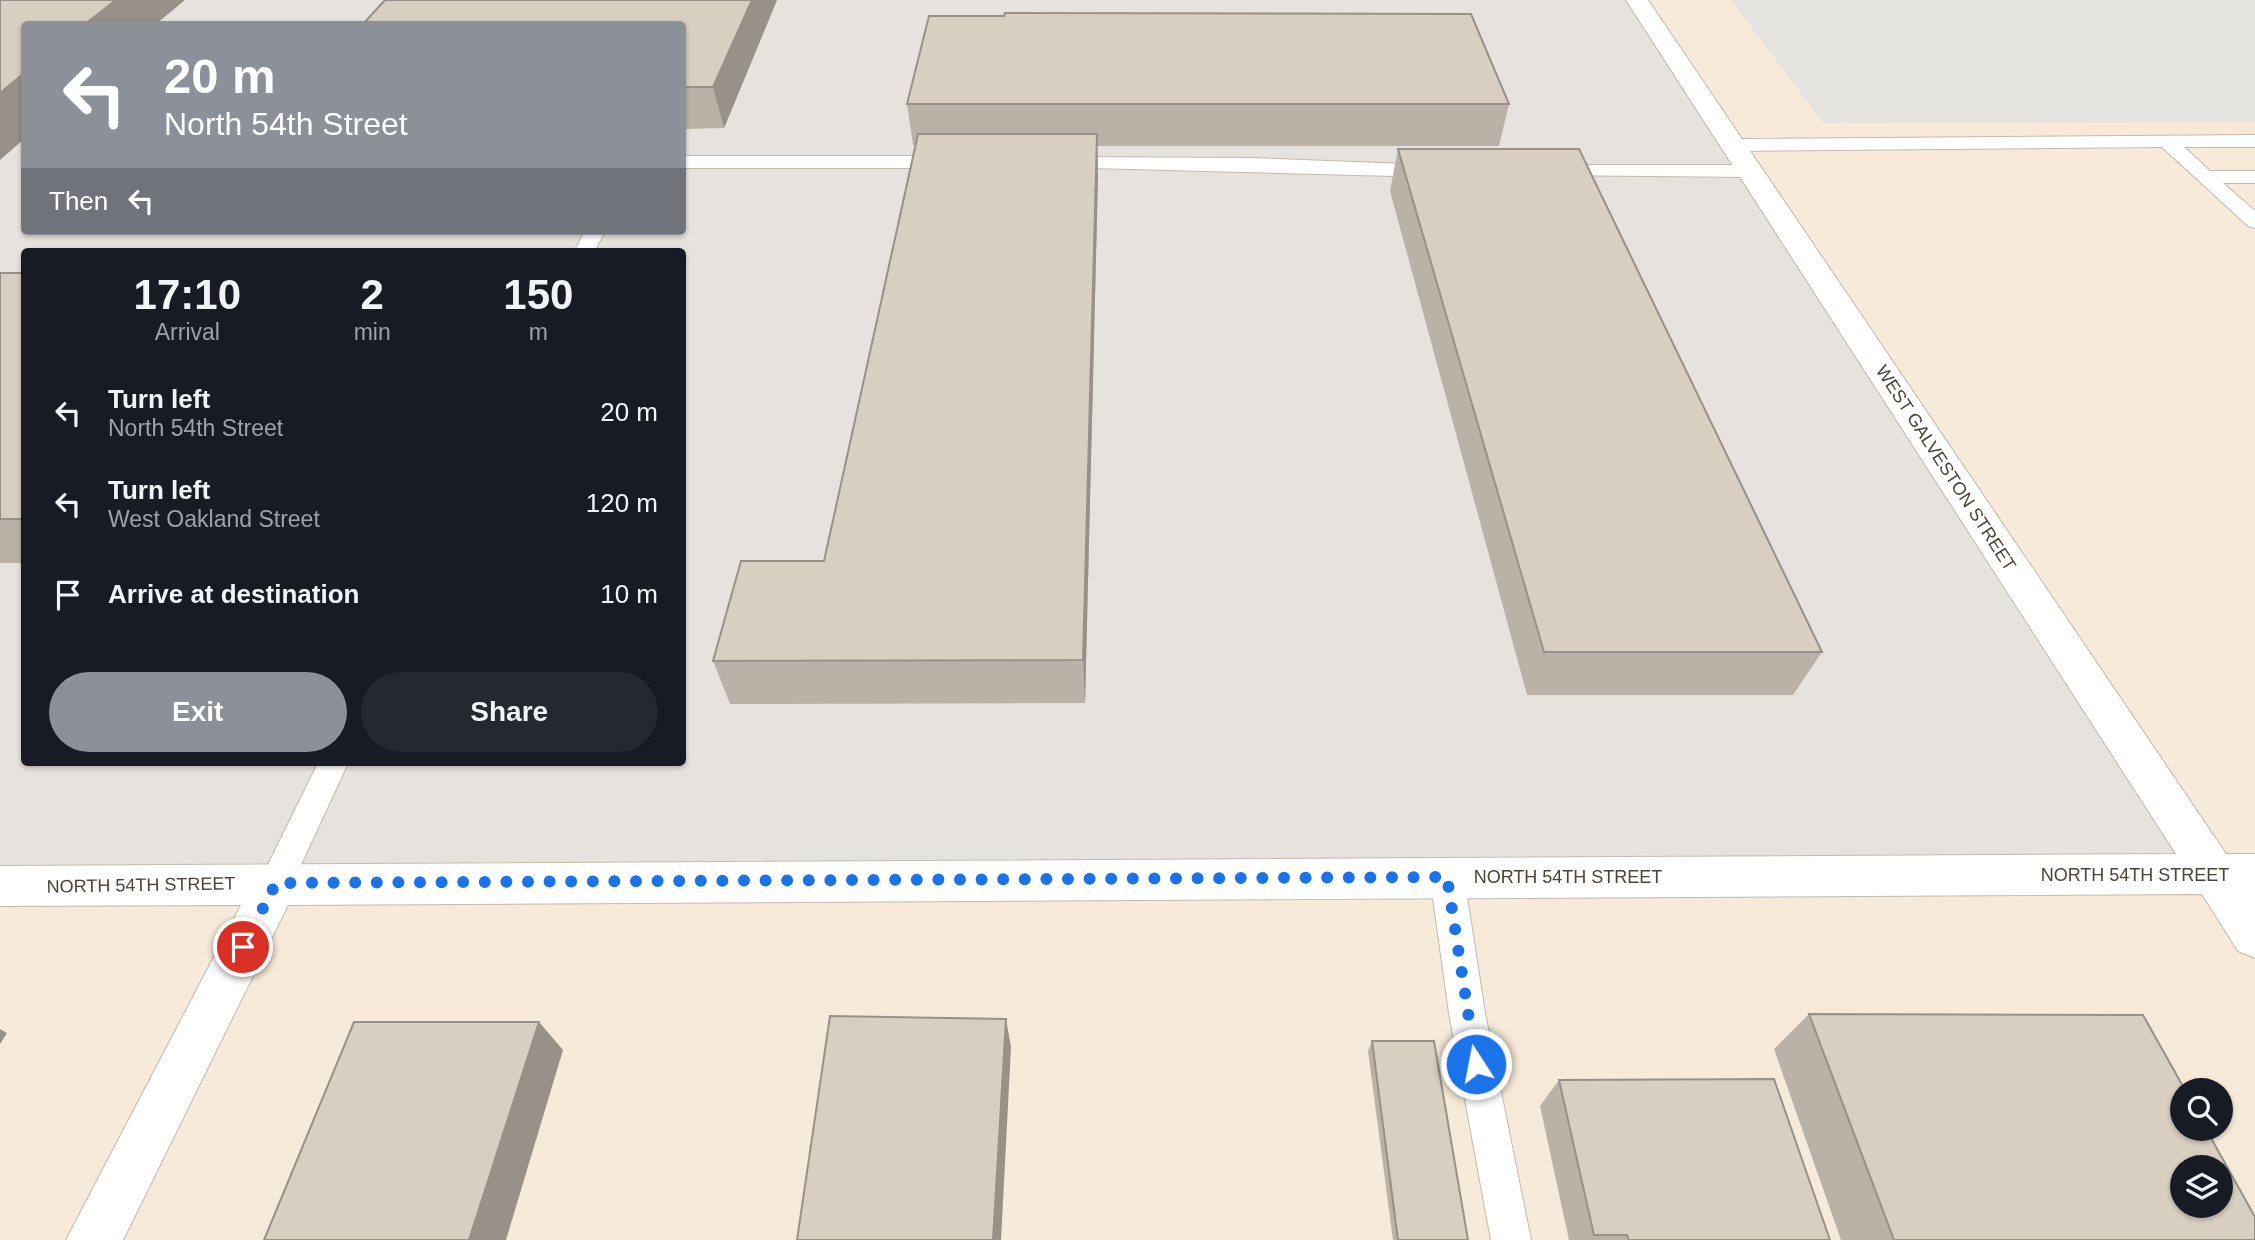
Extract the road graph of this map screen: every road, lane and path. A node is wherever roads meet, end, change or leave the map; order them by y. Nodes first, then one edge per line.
1 (1637, 0) edge
2 (2255, 141) edge
3 (2167, 142) junction
4 (1742, 158) junction
5 (686, 162) edge
6 (971, 163) edge
7 (1041, 163) edge
8 (1451, 171) edge
9 (1531, 171) edge
10 (2255, 177) edge
11 (2211, 182) junction
12 (2255, 187) edge
13 (2252, 216) edge
14 (332, 766) edge
15 (2235, 874) edge
16 (1447, 877) junction
17 (276, 883) junction
18 (0, 886) edge
19 (2255, 936) edge
20 (94, 1240) edge
21 (1511, 1240) edge

1 - 4 street, WEST GALVESTON STREET
2 - 3 lane
3 - 4 lane
3 - 11 lane
4 - 9 lane
4 - 15 street, WEST GALVESTON STREET
5 - 6 lane
7 - 8 lane
10 - 11 lane
11 - 12 lane
11 - 13 lane
14 - 17 lane
15 - 16 street, NORTH 54TH STREET
15 - 19 street, WEST GALVESTON STREET
16 - 17 street, NORTH 54TH STREET
16 - 21 lane
17 - 18 street, NORTH 54TH STREET
17 - 20 street

